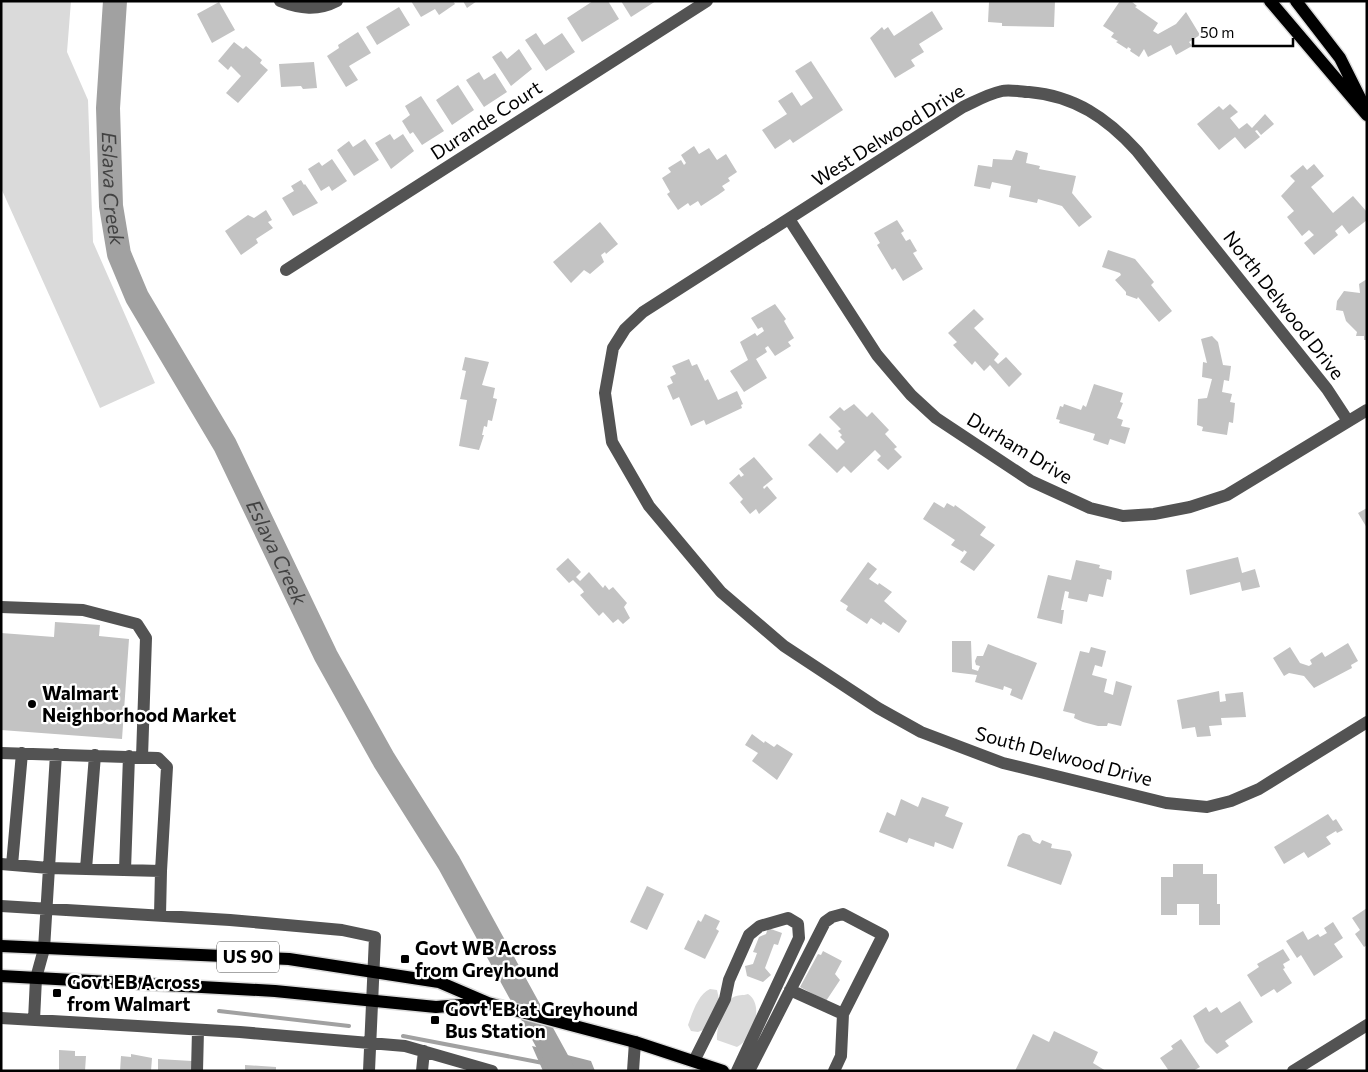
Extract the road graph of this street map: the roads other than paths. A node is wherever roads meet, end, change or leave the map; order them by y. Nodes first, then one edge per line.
1 (280, 1) edge
2 (337, 1) edge
3 (707, 1) edge
4 (1270, 1) edge
5 (1296, 1) edge
6 (1367, 110) edge
7 (1367, 115) edge
8 (1188, 214) joint
9 (789, 219) junction
10 (286, 270) dead end
11 (625, 329) joint
12 (1367, 410) edge
13 (1348, 421) junction
14 (1, 607) edge
15 (1367, 722) edge
16 (1, 752) edge
17 (22, 753) junction
18 (56, 754) junction
19 (95, 755) junction
20 (135, 756) junction
21 (7, 864) edge
22 (49, 868) junction
23 (86, 869) junction
24 (125, 870) junction
25 (161, 871) junction
26 (1, 906) edge
27 (46, 909) junction
28 (160, 915) junction
29 (1, 946) edge
30 (44, 949) junction
31 (372, 972) junction
32 (1, 976) edge
33 (36, 978) junction
34 (790, 990) junction
35 (371, 1001) junction
36 (488, 1003) junction
37 (842, 1014) junction
38 (1, 1018) edge
39 (34, 1020) junction
40 (1367, 1025) edge
41 (198, 1030) junction
42 (635, 1042) junction
43 (370, 1043) junction
44 (424, 1051) junction
45 (694, 1061) junction
46 (197, 1071) edge
47 (369, 1071) edge
48 (422, 1071) edge
49 (492, 1071) edge
50 (633, 1071) edge
51 (723, 1071) edge
52 (737, 1071) edge
53 (749, 1071) edge
54 (834, 1071) edge
55 (1292, 1071) edge

1 - 2 street
3 - 10 street, Durande Court
4 - 7 main road
5 - 6 main road
8 - 9 street, West Delwood Drive
8 - 13 street, North Delwood Drive
9 - 11 street, West Delwood Drive
9 - 13 street, Durham Drive
11 - 15 street, South Delwood Drive
12 - 13 street, Durham Drive
14 - 20 street
16 - 17 street
17 - 18 street
17 - 21 street
18 - 19 street
18 - 22 street
19 - 20 street
19 - 23 street
20 - 24 street
20 - 25 street
21 - 22 street
22 - 23 street
22 - 27 street
23 - 24 street
24 - 25 street
25 - 28 street
26 - 27 street
27 - 28 street
27 - 30 street
28 - 31 street
29 - 30 main road, US 90
30 - 31 main road, US 90
30 - 33 street
31 - 35 street
31 - 36 main road, US 90
32 - 33 main road, US 90
33 - 35 main road, US 90
33 - 39 street
34 - 37 street
34 - 37 street
34 - 53 street
35 - 36 main road, US 90
35 - 43 street
36 - 42 main road, US 90
37 - 54 street
38 - 39 street
39 - 41 street
40 - 55 street
41 - 43 street
41 - 46 street
42 - 45 main road, US 90
42 - 50 street
43 - 44 street
43 - 47 street
44 - 48 street
44 - 49 street
45 - 51 main road, US 90
45 - 52 street

